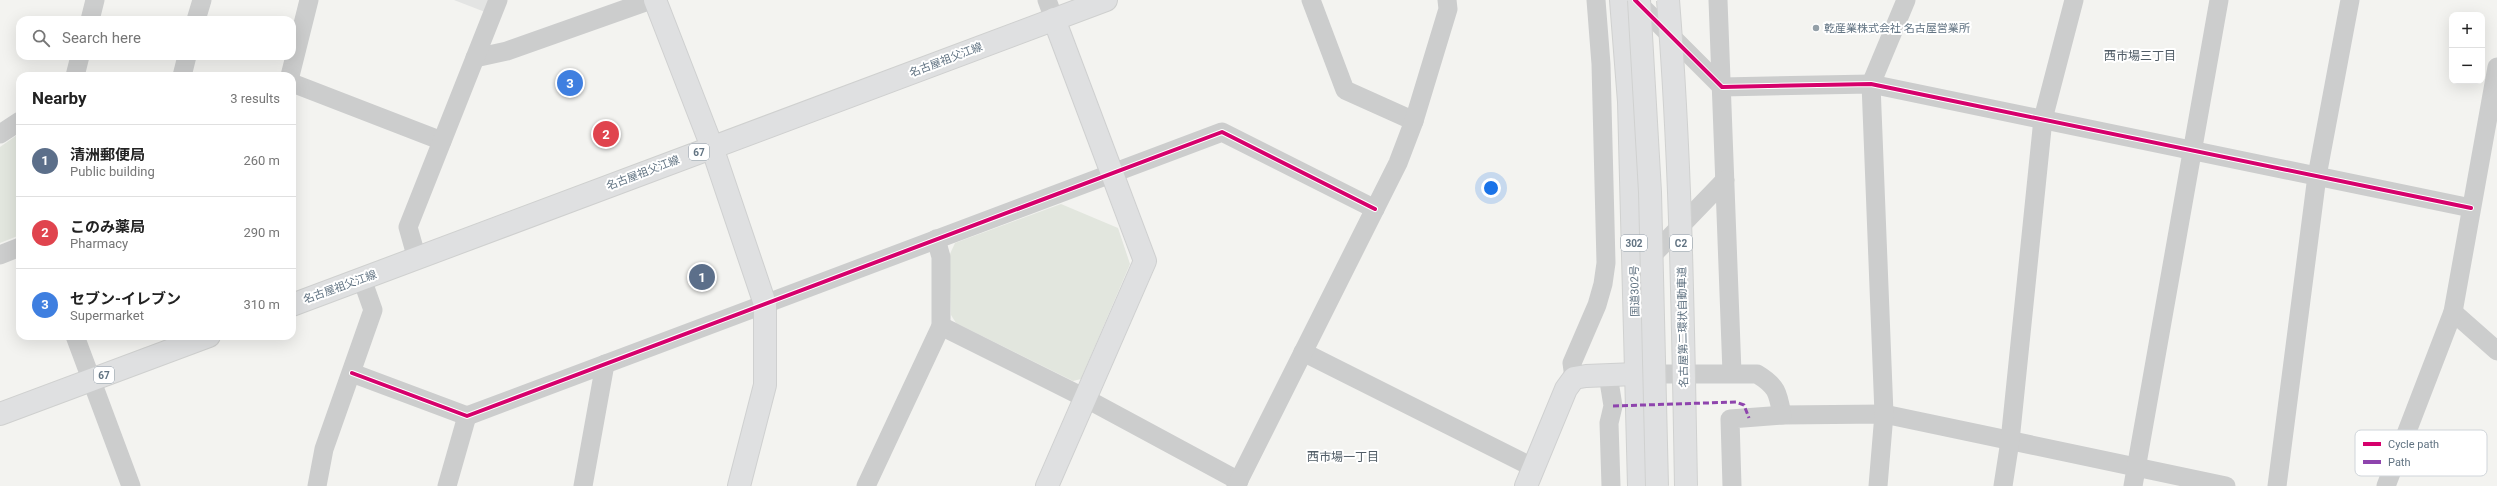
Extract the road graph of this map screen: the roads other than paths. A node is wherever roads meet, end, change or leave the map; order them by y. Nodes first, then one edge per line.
1 (95, 0) edge
2 (202, 0) edge
3 (309, 0) edge
4 (498, 0) edge
5 (651, 0) edge
6 (654, 0) edge
7 (1106, 0) edge
8 (1311, 0) edge
9 (1447, 0) edge
10 (1596, 0) edge
11 (1621, 0) edge
12 (1635, 0) edge
13 (1639, 0) edge
14 (1668, 0) edge
15 (1906, 0) edge
16 (2074, 0) edge
17 (2219, 0) edge
18 (2350, 0) edge
19 (1720, 2) edge
20 (1051, 10) edge
21 (91, 16) edge
22 (197, 16) edge
23 (1624, 35) junction
24 (296, 52) edge
25 (475, 58) junction
26 (79, 60) edge
27 (186, 60) edge
28 (294, 60) edge
29 (1600, 64) junction
30 (2497, 68) edge
31 (76, 72) edge
32 (183, 72) edge
33 (291, 72) edge
34 (1871, 84) junction
35 (296, 85) edge
36 (1722, 87) junction
37 (2043, 119) junction
38 (1414, 121) junction
39 (16, 124) edge
40 (0, 134) edge
41 (442, 141) junction
42 (712, 147) junction
43 (2193, 150) junction
44 (1111, 174) junction
45 (2317, 176) junction
46 (1725, 180) junction
47 (1375, 208) junction
48 (2471, 208) junction
49 (1606, 226) junction
50 (936, 239) junction
51 (16, 249) edge
52 (1634, 252) junction
53 (0, 255) edge
54 (417, 259) junction
55 (1634, 274) junction
56 (362, 279) junction
57 (296, 304) edge
58 (765, 304) junction
59 (2453, 312) junction
60 (942, 326) junction
61 (76, 340) edge
62 (198, 340) edge
63 (2497, 351) edge
64 (1303, 352) junction
65 (605, 364) junction
66 (352, 373) junction
67 (1732, 373) junction
68 (1636, 374) junction
69 (1608, 375) junction
70 (1574, 378) junction
71 (91, 380) junction
72 (1085, 398) junction
73 (0, 414) edge
74 (1884, 414) junction
75 (1782, 415) junction
76 (467, 416) junction
77 (2408, 430) edge
78 (2010, 441) junction
79 (2137, 468) junction
80 (2390, 476) edge
81 (1530, 477) edge
82 (1237, 483) edge
83 (131, 486) edge
84 (318, 486) edge
85 (447, 486) edge
86 (583, 486) edge
87 (738, 486) edge
88 (866, 486) edge
89 (1047, 486) edge
90 (1611, 486) edge
91 (1639, 486) edge
92 (1657, 486) edge
93 (1686, 486) edge
94 (1732, 486) edge
95 (1878, 486) edge
96 (2003, 486) edge
97 (2133, 486) edge
98 (2226, 486) edge
99 (2278, 486) edge
100 (2386, 486) edge

1 - 21 street
2 - 22 street
3 - 24 street
4 - 25 street
5 - 25 street
6 - 42 main road
7 - 20 main road, 名古屋祖父江線 / 67
8 - 38 street
9 - 38 street
10 - 29 street
11 - 23 main road, 国道302号 / 302
12 - 36 street
13 - 92 main road, bridge
14 - 93 main road, 名古屋第二環状自動車道 / C2, bridge
15 - 34 street
16 - 37 street
17 - 43 street
18 - 45 street
19 - 36 street
20 - 42 main road, 名古屋祖父江線 / 67
20 - 44 main road
23 - 29 street
23 - 52 main road, 国道302号 / 302
25 - 41 street
26 - 31 street
27 - 32 street
28 - 33 street
29 - 49 street
30 - 48 street
34 - 36 street
34 - 37 street
34 - 74 street
35 - 41 street
36 - 46 street
37 - 43 street
37 - 78 street
38 - 47 street
39 - 40 street
41 - 54 street
42 - 54 main road, 名古屋祖父江線 / 67
42 - 58 main road
43 - 45 street
43 - 79 street
44 - 47 street
44 - 50 street
44 - 72 main road
45 - 48 street
45 - 99 street
46 - 55 street
46 - 67 street
47 - 64 street
48 - 59 street
49 - 52 street
49 - 70 street
50 - 58 street
50 - 60 street
51 - 53 street
52 - 55 main road, 国道302号 / 302
54 - 56 main road, 名古屋祖父江線 / 67
55 - 68 main road, 国道302号 / 302
56 - 57 main road, 名古屋祖父江線 / 67
56 - 66 street
58 - 65 street
58 - 87 main road
59 - 63 street
59 - 77 street
60 - 72 street
60 - 88 street
61 - 71 street
62 - 71 main road, 67
64 - 81 street
64 - 82 street
65 - 76 street
65 - 86 street
66 - 76 street
66 - 84 street
67 - 68 street
67 - 75 street
68 - 69 main road
68 - 91 main road, 国道302号 / 302
69 - 70 main road
69 - 90 street
70 - 81 main road
71 - 73 main road, 67
71 - 83 street
72 - 82 street
72 - 89 main road
74 - 75 street
74 - 78 street
74 - 95 street
75 - 94 street
76 - 85 street
78 - 79 street
78 - 96 street
79 - 97 street
79 - 98 street
80 - 100 street

